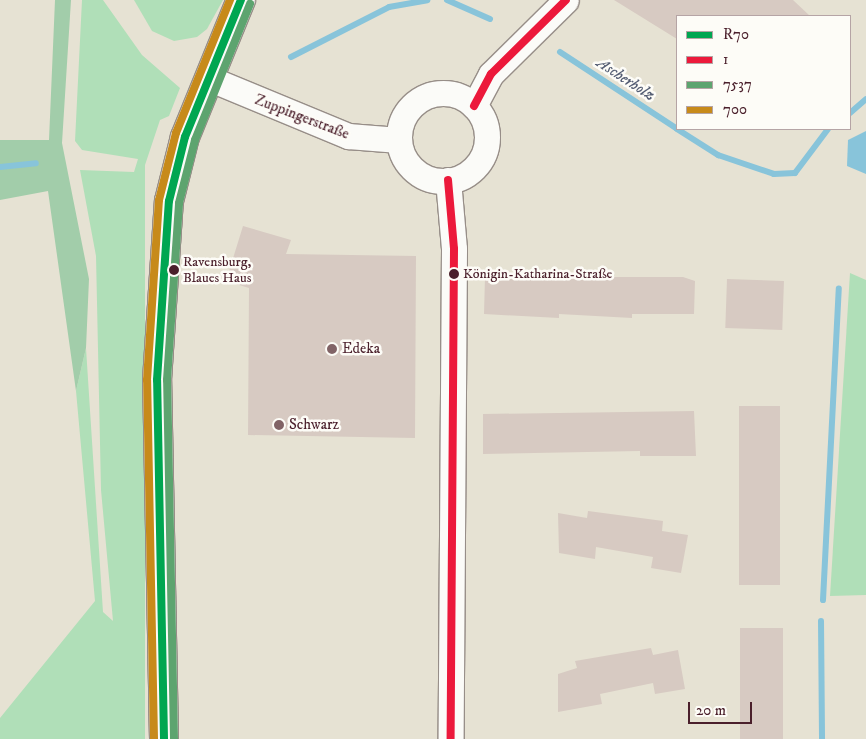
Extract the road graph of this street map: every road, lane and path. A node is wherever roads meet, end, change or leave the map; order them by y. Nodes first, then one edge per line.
1 (241, 0) edge
2 (566, 0) edge
3 (208, 78) junction
4 (474, 106) junction
5 (399, 140) junction
6 (448, 180) junction
7 (164, 739) edge
8 (451, 739) edge

1 - 3 street
2 - 4 street
3 - 5 street, Zuppingerstraße
3 - 7 street
4 - 5 street
4 - 6 street
5 - 6 street
6 - 8 street

